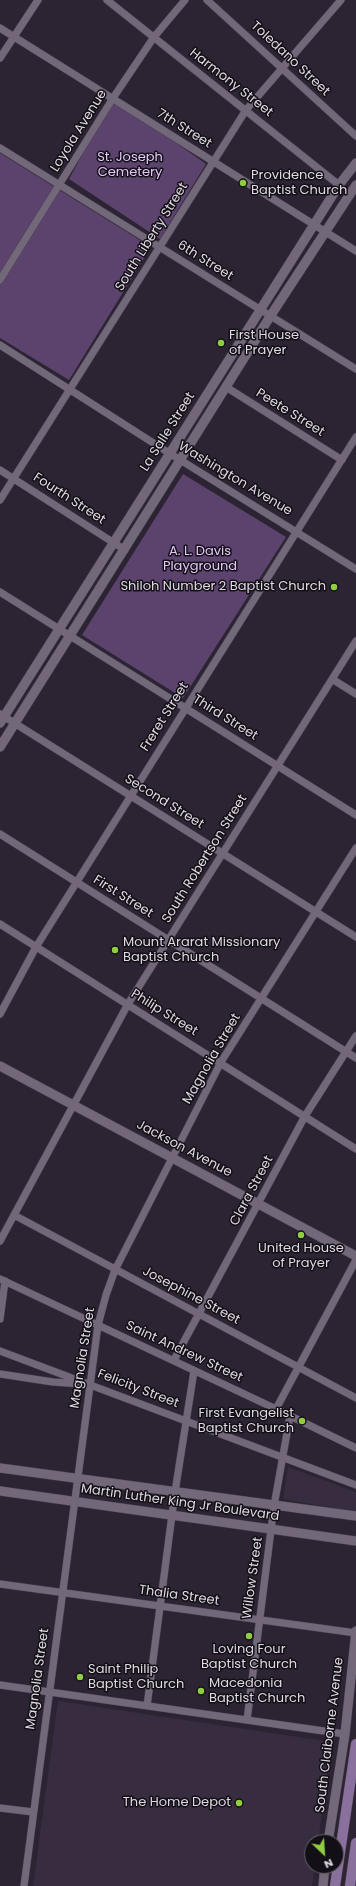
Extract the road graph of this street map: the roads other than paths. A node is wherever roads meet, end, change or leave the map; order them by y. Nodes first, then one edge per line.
1 (38, 0) edge
2 (107, 0) edge
3 (185, 0) edge
4 (207, 0) edge
5 (341, 0) edge
6 (0, 28) edge
7 (14, 37) junction
8 (154, 37) junction
9 (0, 58) edge
10 (281, 67) junction
11 (113, 98) junction
12 (246, 110) junction
13 (356, 136) edge
14 (0, 148) edge
15 (213, 161) junction
16 (356, 163) edge
17 (59, 184) junction
18 (339, 185) junction
19 (356, 185) edge
20 (314, 224) junction
21 (324, 231) junction
22 (160, 247) junction
23 (356, 251) edge
24 (0, 280) edge
25 (260, 309) junction
26 (271, 315) junction
27 (0, 345) edge
28 (356, 369) edge
29 (226, 387) junction
30 (70, 390) junction
31 (356, 437) edge
32 (170, 453) junction
33 (181, 460) junction
34 (342, 460) junction
35 (0, 470) edge
36 (14, 478) junction
37 (0, 500) edge
38 (297, 531) junction
39 (114, 542) junction
40 (125, 550) junction
41 (356, 568) edge
42 (0, 592) edge
43 (59, 628) junction
44 (71, 636) junction
45 (356, 641) edge
46 (332, 679) junction
47 (356, 694) edge
48 (185, 707) junction
49 (1, 718) edge
50 (16, 723) junction
51 (0, 747) edge
52 (278, 765) junction
53 (130, 796) junction
54 (356, 814) edge
55 (0, 834) edge
56 (356, 848) edge
57 (223, 853) junction
58 (77, 882) junction
59 (316, 911) junction
60 (0, 924) edge
61 (356, 936) edge
62 (169, 940) junction
63 (36, 947) junction
64 (262, 998) junction
65 (128, 1004) junction
66 (0, 1014) edge
67 (356, 1036) edge
68 (346, 1052) junction
69 (356, 1058) edge
70 (221, 1062) junction
71 (0, 1066) edge
72 (72, 1104) junction
73 (305, 1116) junction
74 (356, 1149) edge
75 (172, 1157) junction
76 (259, 1204) junction
77 (14, 1215) junction
78 (0, 1241) edge
79 (356, 1256) edge
80 (356, 1260) edge
81 (115, 1270) junction
82 (3, 1280) edge
83 (199, 1314) junction
84 (0, 1319) edge
85 (98, 1325) junction
86 (0, 1351) edge
87 (174, 1360) junction
88 (298, 1367) junction
89 (194, 1370) junction
90 (0, 1374) edge
91 (90, 1384) junction
92 (356, 1398) edge
93 (276, 1409) junction
94 (290, 1416) junction
95 (186, 1420) junction
96 (356, 1448) edge
97 (282, 1458) junction
98 (0, 1468) edge
99 (78, 1479) junction
100 (356, 1485) edge
101 (0, 1492) edge
102 (175, 1492) junction
103 (74, 1502) junction
104 (274, 1506) junction
105 (172, 1516) junction
106 (356, 1516) edge
107 (272, 1528) junction
108 (356, 1541) edge
109 (0, 1584) edge
110 (62, 1592) junction
111 (161, 1606) junction
112 (259, 1619) junction
113 (356, 1632) edge
114 (0, 1685) edge
115 (49, 1692) junction
116 (148, 1706) junction
117 (246, 1720) junction
118 (345, 1734) junction
119 (356, 1744) edge
120 (0, 1808) edge
121 (33, 1812) junction
122 (329, 1834) edge
123 (356, 1843) edge
124 (324, 1874) edge
125 (24, 1886) edge
126 (323, 1886) edge
127 (335, 1886) edge
128 (350, 1886) edge

1 - 7 street
2 - 8 street, Harmony Street
3 - 8 street, Loyola Avenue
4 - 10 street, Toledano Street
5 - 10 street, South Liberty Street
6 - 7 street, 7th Street
7 - 9 street
7 - 11 street, 7th Street
8 - 11 street, Loyola Avenue
8 - 12 street, Harmony Street
10 - 12 street, South Liberty Street
10 - 13 street, Toledano Street
11 - 15 street, 7th Street
11 - 17 street, Loyola Avenue
12 - 15 street, South Liberty Street
12 - 18 street, Harmony Street
14 - 17 street, 6th Street
15 - 20 street, 7th Street
15 - 22 street, South Liberty Street
16 - 18 street, La Salle Street
17 - 22 street, 6th Street
17 - 24 street, Loyola Avenue
18 - 20 street, La Salle Street
19 - 21 street, La Salle Street
20 - 21 street, 7th Street
20 - 25 street, La Salle Street
21 - 23 street, 7th Street
21 - 26 street, La Salle Street
22 - 25 street, 6th Street
22 - 30 street, South Liberty Street
25 - 26 street, 6th Street
25 - 32 street, La Salle Street
26 - 28 street, 6th Street
26 - 29 street, La Salle Street
27 - 30 street, Washington Avenue
29 - 33 street, La Salle Street
29 - 34 street, Peete Street
30 - 32 street, Washington Avenue
30 - 36 street, South Liberty Street
31 - 34 street, Freret Street
32 - 33 street, Washington Avenue
32 - 39 street, La Salle Street
33 - 38 street, Washington Avenue
33 - 40 street, La Salle Street
34 - 38 street, Freret Street
35 - 36 street, Fourth Street
36 - 37 street, South Liberty Street
36 - 39 street, Fourth Street
38 - 41 street, Washington Avenue
38 - 48 street, Freret Street
39 - 40 street, Fourth Street
39 - 43 street, La Salle Street
40 - 44 street, La Salle Street
42 - 43 street, Third Street
43 - 44 street, Third Street
43 - 49 street, La Salle Street
44 - 48 street, Third Street
44 - 50 street, La Salle Street
45 - 46 street, South Robertson Street
46 - 47 street
46 - 52 street, South Robertson Street
48 - 52 street, Third Street
48 - 53 street, Freret Street
49 - 50 street, Second Street
50 - 51 street, La Salle Street
50 - 53 street, Second Street
52 - 54 street, Third Street
52 - 57 street, South Robertson Street
53 - 57 street, Second Street
53 - 58 street, Freret Street
55 - 58 street, First Street
56 - 59 street, Magnolia Street
57 - 59 street, Second Street
57 - 62 street, South Robertson Street
58 - 62 street, First Street
58 - 63 street, Freret Street
59 - 61 street, Second Street
59 - 64 street, Magnolia Street
60 - 63 street, Philip Street
62 - 64 street, First Street
62 - 65 street, South Robertson Street
63 - 65 street, Philip Street
63 - 66 street, Freret Street
64 - 68 street, First Street
64 - 70 street, Magnolia Street
65 - 70 street, Philip Street
65 - 72 street, South Robertson Street
67 - 68 street, Clara Street
68 - 69 street, First Street
68 - 73 street, Clara Street
70 - 73 street, Philip Street
70 - 75 street, Magnolia Street
71 - 72 street, Jackson Avenue
72 - 75 street, Jackson Avenue
72 - 77 street, South Robertson Street
73 - 74 street, Philip Street
73 - 76 street, Clara Street
75 - 76 street, Jackson Avenue
75 - 81 street, Magnolia Street
76 - 79 street, Jackson Avenue
76 - 83 street, Clara Street
77 - 78 street, South Robertson Street
77 - 81 street, Josephine Street
80 - 88 street
81 - 83 street, Josephine Street
81 - 85 street, Magnolia Street
82 - 84 street
82 - 85 street, Saint Andrew Street
83 - 87 street, Clara Street
83 - 88 street, Josephine Street
85 - 87 street, Saint Andrew Street
85 - 91 street, Magnolia Street
86 - 91 street, Felicity Street
87 - 89 street, Saint Andrew Street
88 - 92 street, Josephine Street
88 - 93 street
89 - 93 street, Saint Andrew Street
89 - 95 street
90 - 91 street
91 - 95 street, Felicity Street
91 - 99 street, Magnolia Street
93 - 94 street, Saint Andrew Street
94 - 96 street, Saint Andrew Street
94 - 97 street, Willow Street
95 - 97 street, Felicity Street
95 - 102 street
97 - 100 street, Felicity Street
97 - 104 street, Willow Street
98 - 99 street, Martin Luther King Jr Boulevard
99 - 102 street, Martin Luther King Jr Boulevard
99 - 103 street, Magnolia Street
101 - 103 street, Martin Luther King Jr Boulevard
102 - 104 street, Martin Luther King Jr Boulevard
102 - 105 street
103 - 105 street, Martin Luther King Jr Boulevard
103 - 110 street, Magnolia Street
104 - 106 street, Martin Luther King Jr Boulevard
104 - 107 street, Willow Street
105 - 107 street, Martin Luther King Jr Boulevard
105 - 111 street
107 - 108 street, Martin Luther King Jr Boulevard
107 - 112 street, Willow Street
109 - 110 street, Thalia Street
110 - 111 street, Thalia Street
110 - 115 street, Magnolia Street
111 - 112 street, Thalia Street
111 - 116 street
112 - 113 street, Thalia Street
112 - 117 street, Willow Street
113 - 118 street, South Claiborne Avenue
114 - 115 street
115 - 116 street
115 - 121 street, Magnolia Street
116 - 117 street
117 - 118 street
118 - 122 street, South Claiborne Avenue
119 - 127 main road, South Claiborne Avenue
120 - 121 street
121 - 125 street, Magnolia Street
123 - 128 main road
124 - 126 street

